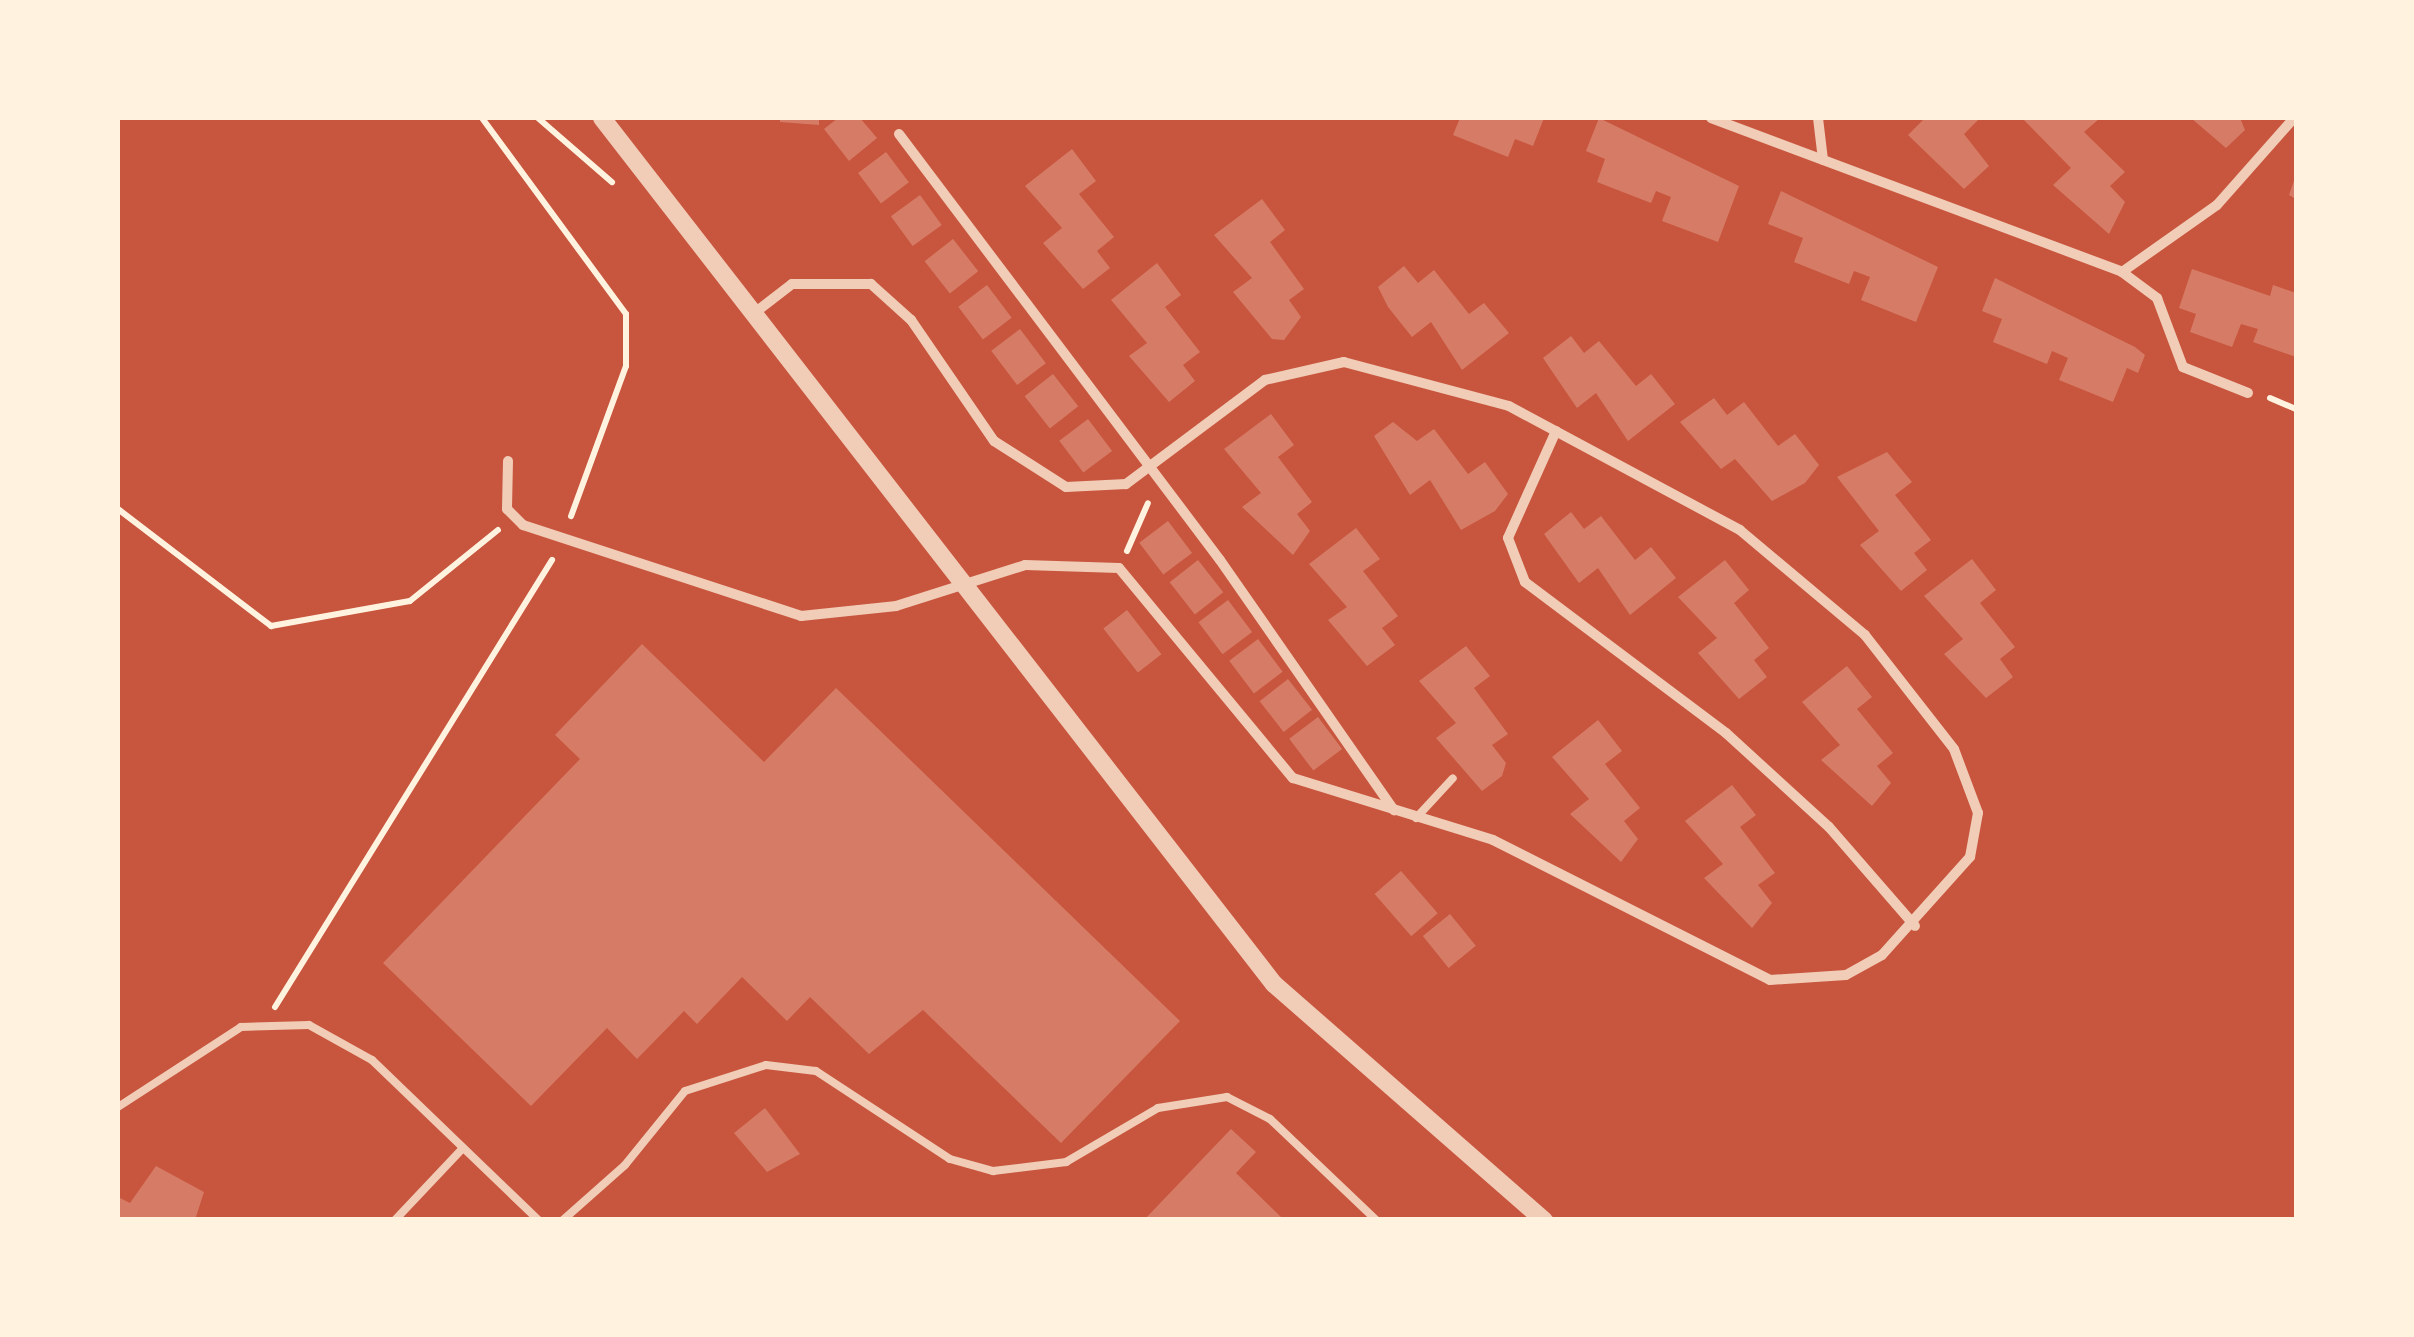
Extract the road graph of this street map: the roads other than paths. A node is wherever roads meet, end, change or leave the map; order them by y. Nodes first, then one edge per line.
1 (602, 118) edge
2 (1711, 118) edge
3 (1818, 118) edge
4 (2294, 118) edge
5 (899, 134) dead end
6 (1823, 160) junction
7 (2122, 272) junction
8 (752, 314) junction
9 (2248, 392) dead end
10 (1556, 432) junction
11 (508, 460) dead end
12 (1149, 467) junction
13 (964, 586) junction
14 (1454, 778) dead end
15 (1394, 811) junction
16 (1416, 818) junction
17 (1914, 926) junction
18 (118, 1107) edge
19 (463, 1148) junction
20 (395, 1220) edge
21 (538, 1220) edge
22 (563, 1220) edge
23 (1376, 1220) edge
24 (1544, 1220) edge

1 - 8 street
2 - 6 street
3 - 6 street
4 - 7 street
5 - 12 street
6 - 7 street
7 - 9 street
8 - 12 street
8 - 13 street
10 - 12 street
10 - 17 street
10 - 17 street
11 - 13 street
12 - 15 street
13 - 15 street
13 - 24 street
14 - 16 lane
15 - 16 street
16 - 17 street
18 - 19 lane
19 - 20 lane
19 - 21 lane
22 - 23 lane

